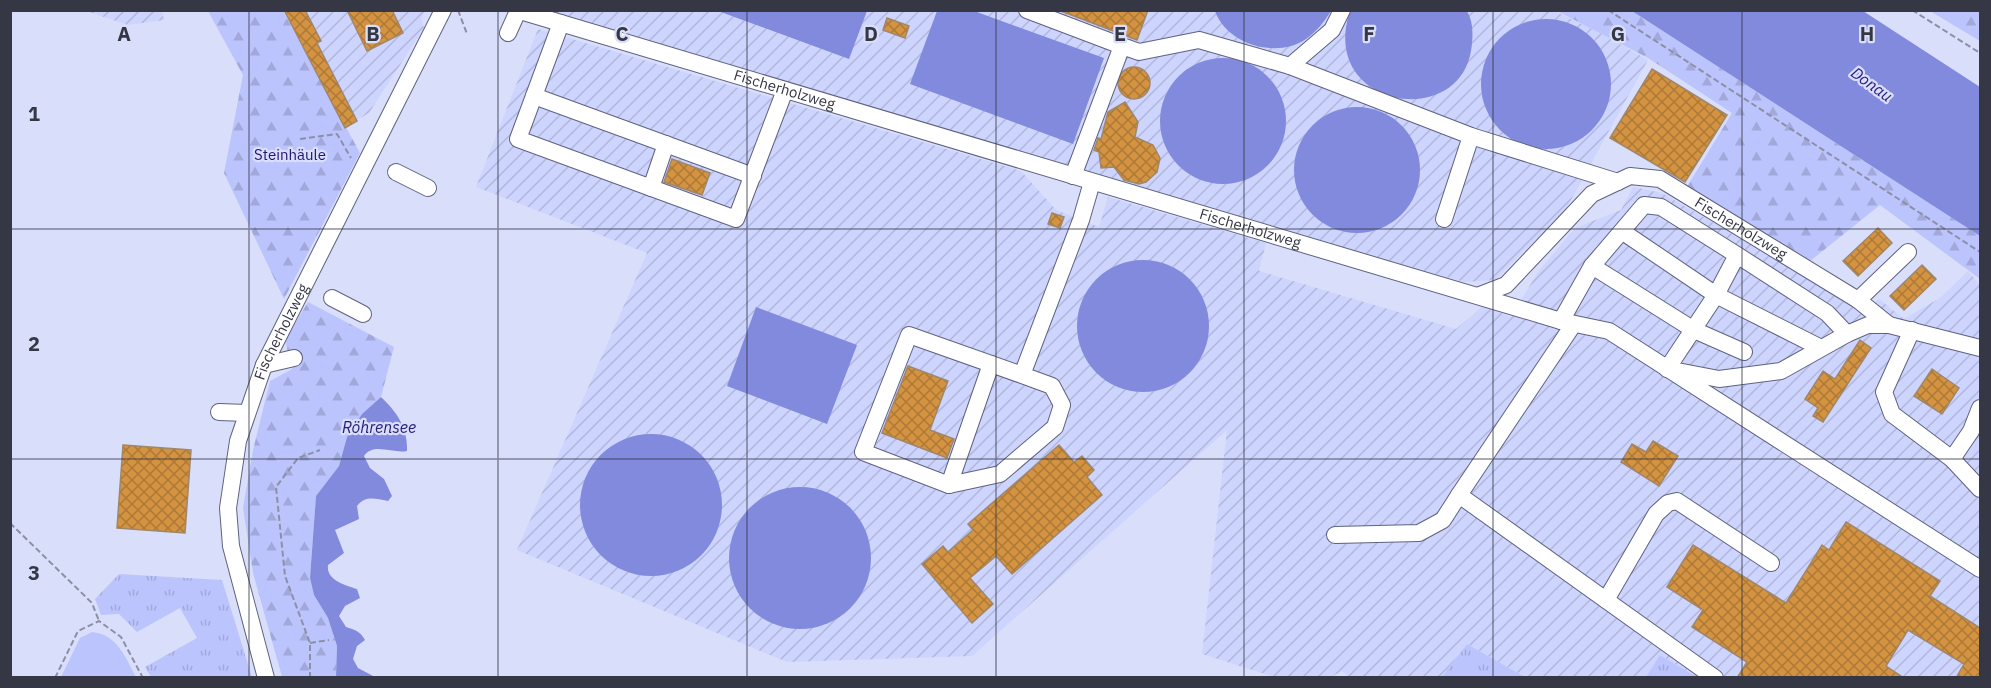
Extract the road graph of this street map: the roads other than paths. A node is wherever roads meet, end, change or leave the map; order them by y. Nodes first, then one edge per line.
1 (443, 10) edge
2 (1342, 10) edge
3 (518, 11) edge
4 (1030, 11) edge
5 (561, 23) junction
6 (508, 33) dead end
7 (1122, 46) junction
8 (1290, 66) junction
9 (785, 90) junction
10 (534, 96) junction
11 (1471, 136) junction
12 (666, 144) junction
13 (396, 172) dead end
14 (753, 176) junction
15 (1073, 176) junction
16 (1092, 182) junction
17 (1618, 182) junction
18 (428, 188) dead end
19 (651, 188) junction
20 (1444, 219) dead end
21 (1623, 232) junction
22 (1908, 252) dead end
23 (1737, 255) junction
24 (1592, 266) junction
25 (1480, 295) junction
26 (1716, 295) junction
27 (332, 298) dead end
28 (1858, 300) junction
29 (363, 314) dead end
30 (1567, 323) junction
31 (1889, 325) junction
32 (1694, 330) junction
33 (1912, 330) junction
34 (1847, 334) junction
35 (1821, 348) junction
36 (1980, 348) edge
37 (1744, 352) dead end
38 (294, 358) dead end
39 (991, 364) junction
40 (264, 365) junction
41 (1667, 369) junction
42 (1022, 375) junction
43 (1980, 408) edge
44 (219, 412) dead end
45 (247, 413) junction
46 (1952, 459) junction
47 (949, 485) junction
48 (1980, 489) edge
49 (1459, 495) junction
50 (1335, 535) dead end
51 (1771, 563) dead end
52 (1980, 569) edge
53 (1606, 600) junction
54 (266, 678) edge
55 (1715, 678) edge

1 - 40 street, Fischerholzweg
2 - 8 street
3 - 5 street, Fischerholzweg
3 - 6 street
4 - 7 street
5 - 9 street, Fischerholzweg
5 - 10 street
7 - 8 street
7 - 15 street
8 - 11 street
9 - 14 street
9 - 15 street, Fischerholzweg
10 - 12 street
10 - 19 street
11 - 17 street
11 - 20 street
12 - 14 street
12 - 19 street
13 - 18 street
14 - 19 street
15 - 16 street, Fischerholzweg
16 - 25 street, Fischerholzweg
16 - 42 street
17 - 25 street, Fischerholzweg
17 - 28 street, Fischerholzweg
21 - 23 street
21 - 24 street
21 - 26 street
22 - 28 street
23 - 26 street
23 - 34 street
24 - 30 street
24 - 32 street
25 - 30 street
26 - 32 street
26 - 35 street
27 - 29 street
28 - 31 street, Fischerholzweg
30 - 41 street
30 - 49 street
31 - 33 street
31 - 34 street
32 - 37 street
32 - 41 street
33 - 36 street
33 - 46 street
34 - 35 street
35 - 41 street
38 - 40 street
39 - 42 street
39 - 47 street
39 - 47 street
40 - 45 street, Fischerholzweg
41 - 52 street
42 - 47 street
43 - 46 street
44 - 45 street
45 - 54 street, Fischerholzweg
46 - 48 street
49 - 50 street
49 - 53 street
51 - 53 street
53 - 55 street

